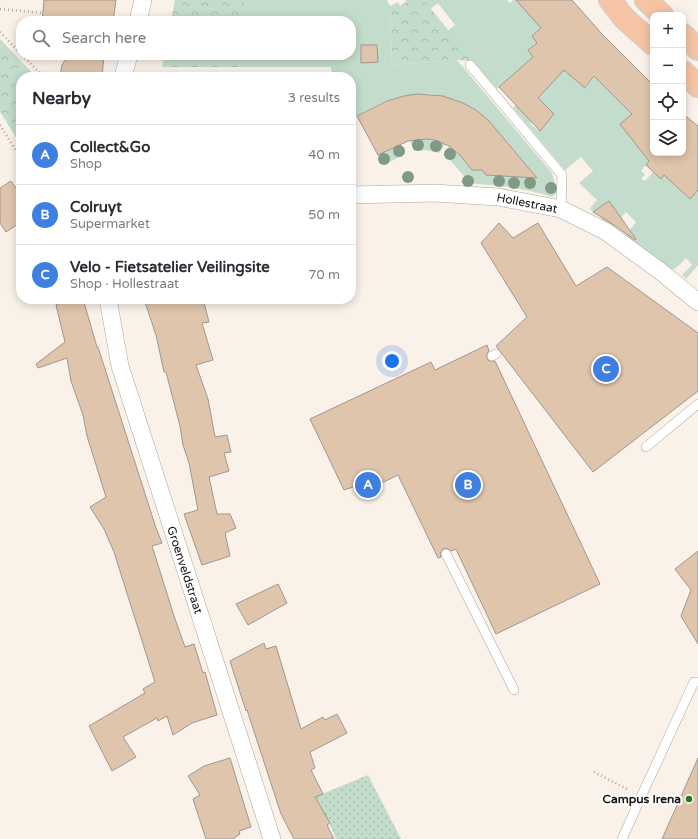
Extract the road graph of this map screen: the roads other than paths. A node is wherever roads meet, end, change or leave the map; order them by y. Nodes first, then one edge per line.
1 (143, 0) edge
2 (610, 0) edge
3 (646, 0) edge
4 (659, 12) edge
5 (139, 16) edge
6 (686, 38) edge
7 (650, 41) edge
8 (698, 49) edge
9 (128, 60) edge
10 (470, 65) dead end
11 (125, 72) edge
12 (686, 75) edge
13 (698, 86) edge
14 (356, 195) edge
15 (561, 209) junction
16 (698, 302) edge
17 (109, 304) edge
18 (698, 404) edge
19 (646, 447) dead end
20 (446, 554) dead end
21 (698, 682) edge
22 (514, 690) dead end
23 (272, 839) edge
24 (622, 839) edge

1 - 5 street
2 - 7 main road
3 - 4 main road
6 - 8 main road
9 - 11 street
10 - 15 lane
12 - 13 main road
14 - 15 street, Hollestraat
15 - 16 street, Hollestraat
17 - 23 street, Groenveldstraat
18 - 19 lane
20 - 22 lane
21 - 24 lane

